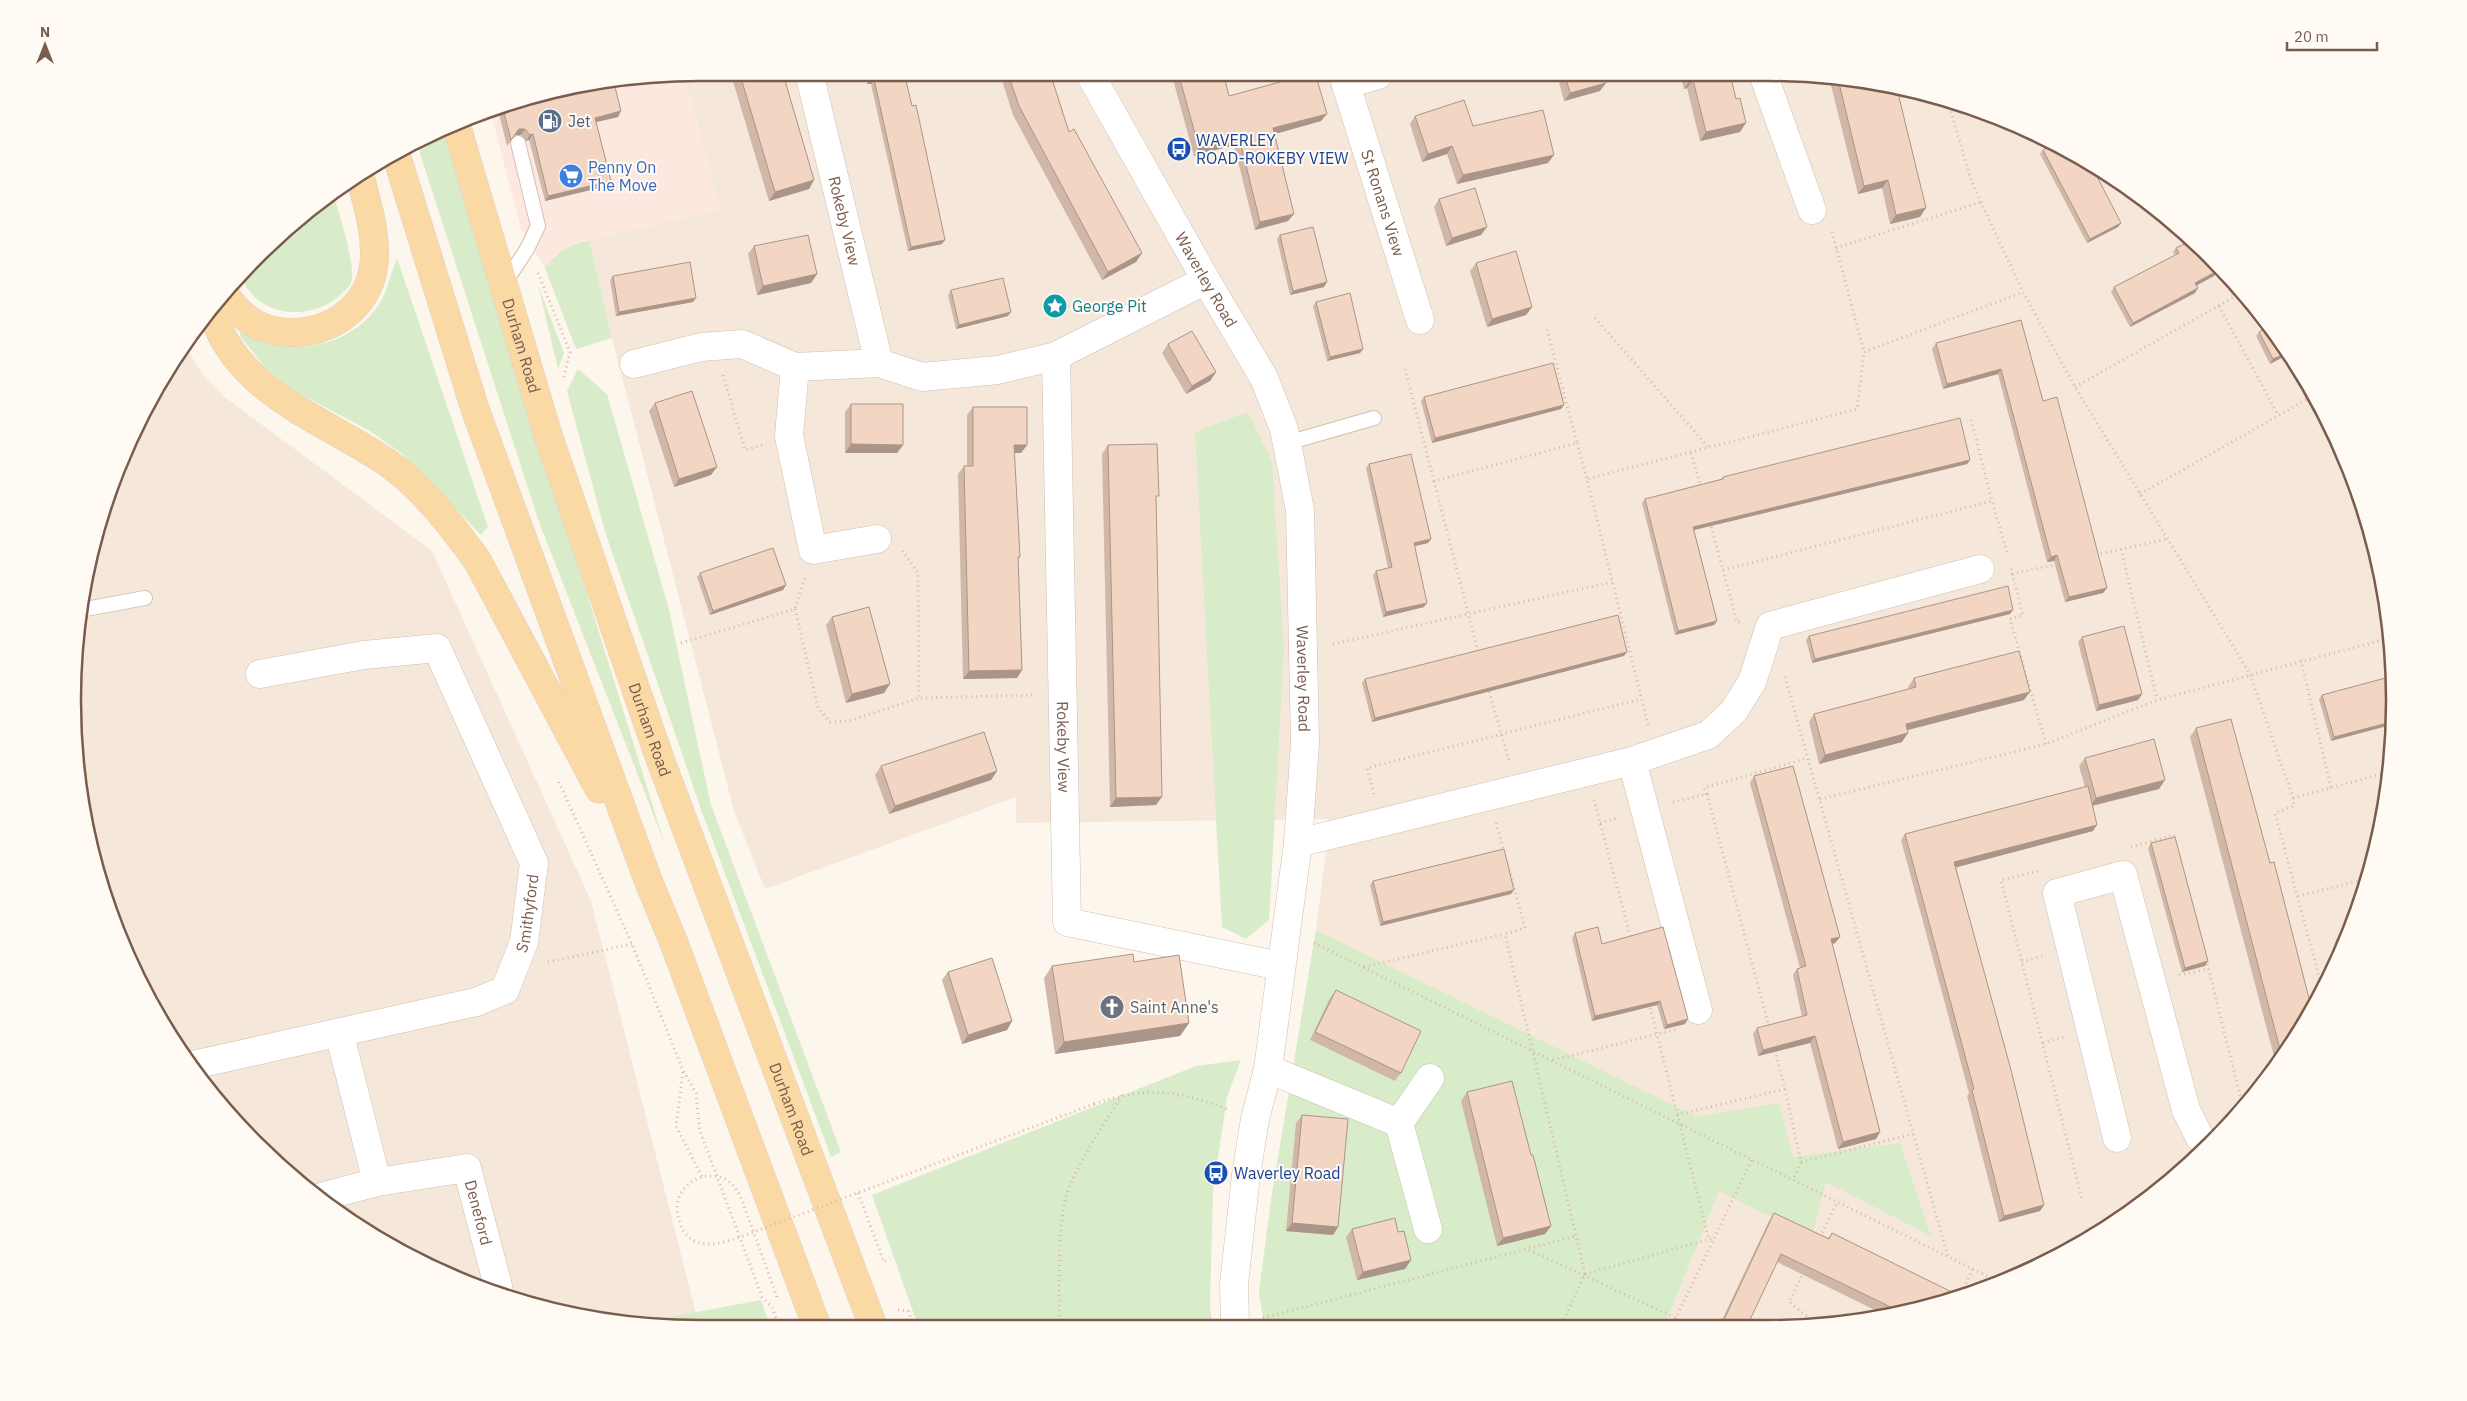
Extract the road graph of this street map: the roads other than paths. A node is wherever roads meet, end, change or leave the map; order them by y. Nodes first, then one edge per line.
1 (811, 81) edge
2 (1094, 81) edge
3 (1345, 81) edge
4 (1766, 81) edge
5 (458, 131) edge
6 (518, 143) edge
7 (398, 160) edge
8 (362, 183) edge
9 (1812, 210) road end
10 (1206, 280) junction
11 (504, 284) junction
12 (229, 300) edge
13 (214, 318) edge
14 (1420, 320) dead end
15 (1056, 356) junction
16 (879, 363) junction
17 (634, 364) dead end
18 (795, 367) junction
19 (1374, 418) dead end
20 (1287, 443) junction
21 (877, 539) road end
22 (1980, 569) dead end
23 (145, 598) dead end
24 (89, 608) edge
25 (260, 674) dead end
26 (1644, 758) junction
27 (1298, 843) junction
28 (648, 880) junction
29 (1280, 966) junction
30 (1698, 1010) road end
31 (339, 1032) junction
32 (199, 1064) edge
33 (1268, 1069) junction
34 (1430, 1078) dead end
35 (1399, 1123) junction
36 (2116, 1138) dead end
37 (2202, 1140) edge
38 (377, 1182) junction
39 (328, 1195) edge
40 (1428, 1229) dead end
41 (498, 1286) dead end
42 (814, 1320) edge
43 (870, 1320) edge
44 (1244, 1320) edge

1 - 16 street, Rokeby View
2 - 10 street, Waverley Road
3 - 14 street, St Ronans View
4 - 9 street
5 - 11 main road, Durham Road
6 - 11 lane
7 - 28 main road
8 - 12 main road
10 - 15 street
10 - 20 street, Waverley Road
11 - 43 main road, Durham Road
13 - 28 main road
15 - 16 street
15 - 29 street, Rokeby View
16 - 18 street
17 - 18 street
18 - 21 street
19 - 20 lane
20 - 27 street, Waverley Road
22 - 26 street
23 - 24 lane
25 - 31 street, Smithyford
26 - 27 street
26 - 30 street
27 - 29 street, Waverley Road
28 - 42 main road
29 - 33 street, Waverley Road
31 - 32 street, Smithyford
31 - 38 street
33 - 35 street
33 - 44 street, Waverley Road
34 - 35 street
35 - 40 street
36 - 37 street
38 - 39 street, Deneford
38 - 41 street, Deneford

